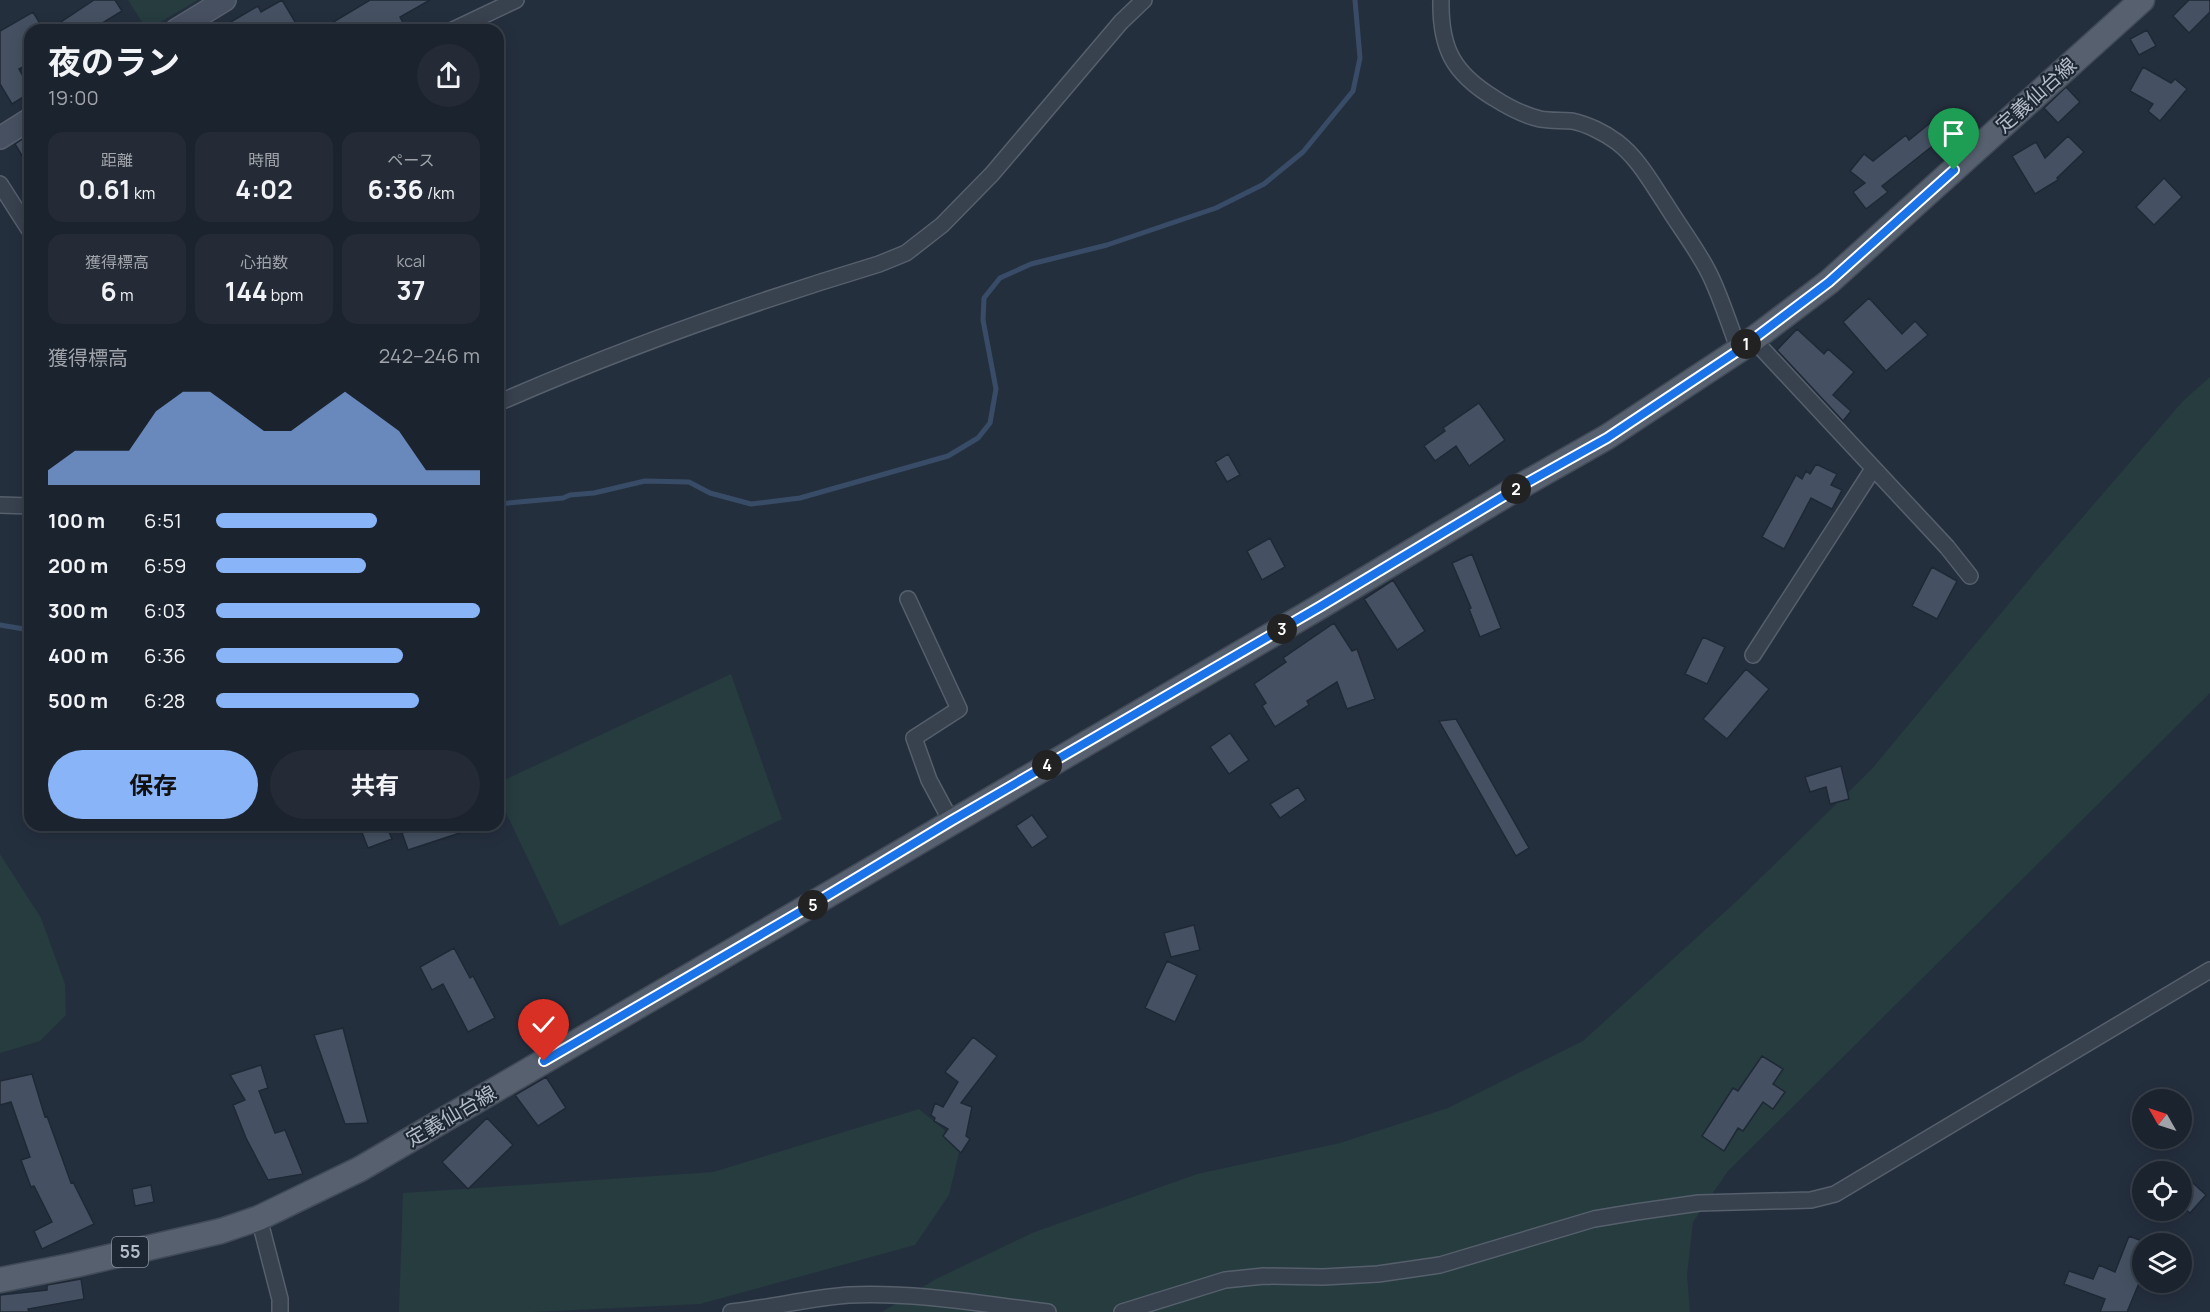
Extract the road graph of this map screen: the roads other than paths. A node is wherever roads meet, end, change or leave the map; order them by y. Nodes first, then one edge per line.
1 (225, 0) edge
2 (516, 0) edge
3 (1144, 0) edge
4 (1441, 0) edge
5 (2142, 0) edge
6 (186, 24) edge
7 (466, 24) edge
8 (24, 123) edge
9 (0, 138) edge
10 (0, 184) edge
11 (24, 222) edge
12 (1746, 344) junction
13 (504, 400) edge
14 (1873, 469) junction
15 (0, 505) edge
16 (24, 506) edge
17 (1970, 576) dead end
18 (908, 599) dead end
19 (1754, 655) dead end
20 (951, 821) junction
21 (2210, 970) edge
22 (259, 1218) junction
23 (0, 1280) edge
24 (282, 1308) edge
25 (731, 1312) edge
26 (1048, 1312) edge
27 (1122, 1312) edge

1 - 6 street
2 - 7 street
3 - 13 street
4 - 12 street
5 - 12 main road, 定義仙台線 / 55
8 - 9 street
10 - 11 street
12 - 14 street
12 - 20 main road, 定義仙台線 / 55
14 - 17 street
14 - 19 street
15 - 16 street
18 - 20 street
20 - 22 main road, 定義仙台線 / 55
21 - 27 street
22 - 23 main road, 定義仙台線 / 55
22 - 24 street
25 - 26 street

